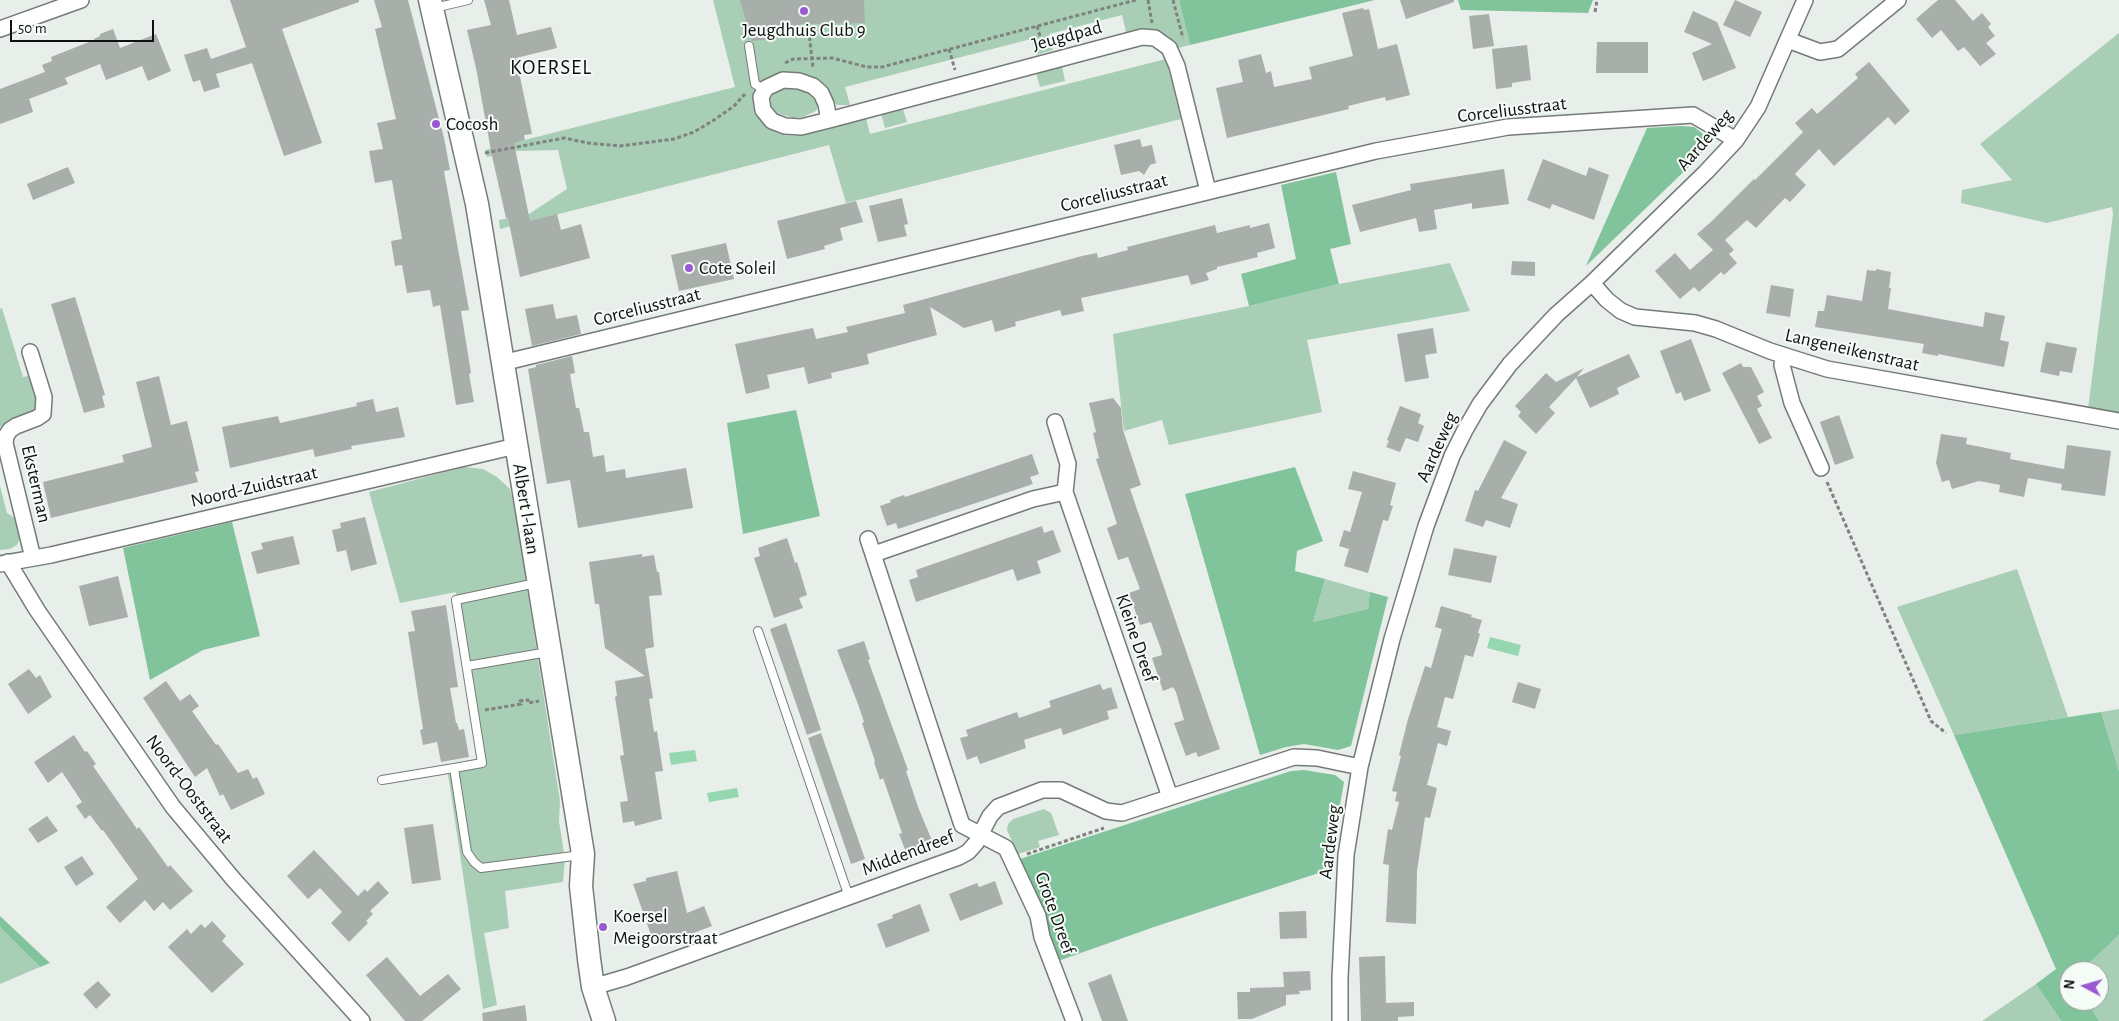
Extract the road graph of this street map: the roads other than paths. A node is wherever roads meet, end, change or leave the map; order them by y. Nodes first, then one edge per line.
1 (81, 0) edge
2 (468, 0) edge
3 (1805, 0) edge
4 (1898, 0) edge
5 (432, 4) edge
6 (0, 29) edge
7 (1788, 40) junction
8 (749, 46) dead end
9 (765, 90) junction
10 (829, 120) junction
11 (1736, 140) junction
12 (1208, 191) junction
13 (1592, 283) junction
14 (30, 352) dead end
15 (1783, 355) junction
16 (502, 362) junction
17 (2119, 421) edge
18 (1055, 422) dead end
19 (516, 446) junction
20 (1821, 468) road end
21 (1065, 492) junction
22 (868, 539) dead end
23 (874, 554) junction
24 (33, 558) junction
25 (4, 563) edge
26 (538, 583) junction
27 (758, 631) dead end
28 (549, 652) junction
29 (467, 666) junction
30 (1360, 767) junction
31 (454, 768) junction
32 (382, 780) dead end
33 (1170, 797) junction
34 (980, 835) junction
35 (583, 854) junction
36 (849, 897) junction
37 (593, 987) junction
38 (362, 1021) edge
39 (604, 1021) edge
40 (1074, 1021) edge
41 (1340, 1021) edge

1 - 6 street
2 - 5 lane
3 - 7 street, Aardeweg
4 - 7 street
5 - 16 street, Albert I-laan
7 - 11 street, Aardeweg
8 - 9 lane
9 - 10 street
9 - 10 street, Jeugdpad
10 - 12 street, Jeugdpad
11 - 12 street, Corceliusstraat
11 - 13 street, Aardeweg
12 - 16 street, Corceliusstraat
13 - 15 street, Langeneikenstraat
13 - 30 street, Aardeweg
14 - 24 street, Eksterman
15 - 17 street, Langeneikenstraat
15 - 20 street
16 - 19 street, Albert I-laan
18 - 21 street, Kleine Dreef
19 - 24 street, Noord-Zuidstraat
19 - 26 street, Albert I-laan
21 - 23 street
21 - 33 street, Kleine Dreef
22 - 23 street
23 - 34 street
24 - 25 street, Noord-Zuidstraat
25 - 38 street, Noord-Ooststraat
26 - 28 street, Albert I-laan
26 - 29 lane
27 - 36 lane
28 - 29 lane
28 - 35 street, Albert I-laan
29 - 31 lane
30 - 33 street
30 - 41 street, Aardeweg
31 - 32 lane
31 - 35 lane
33 - 34 street, Middendreef
34 - 36 street, Middendreef
34 - 40 street, Grote Dreef
35 - 37 street, Albert I-laan
36 - 37 street, Middendreef
37 - 39 street, Albert I-laan

